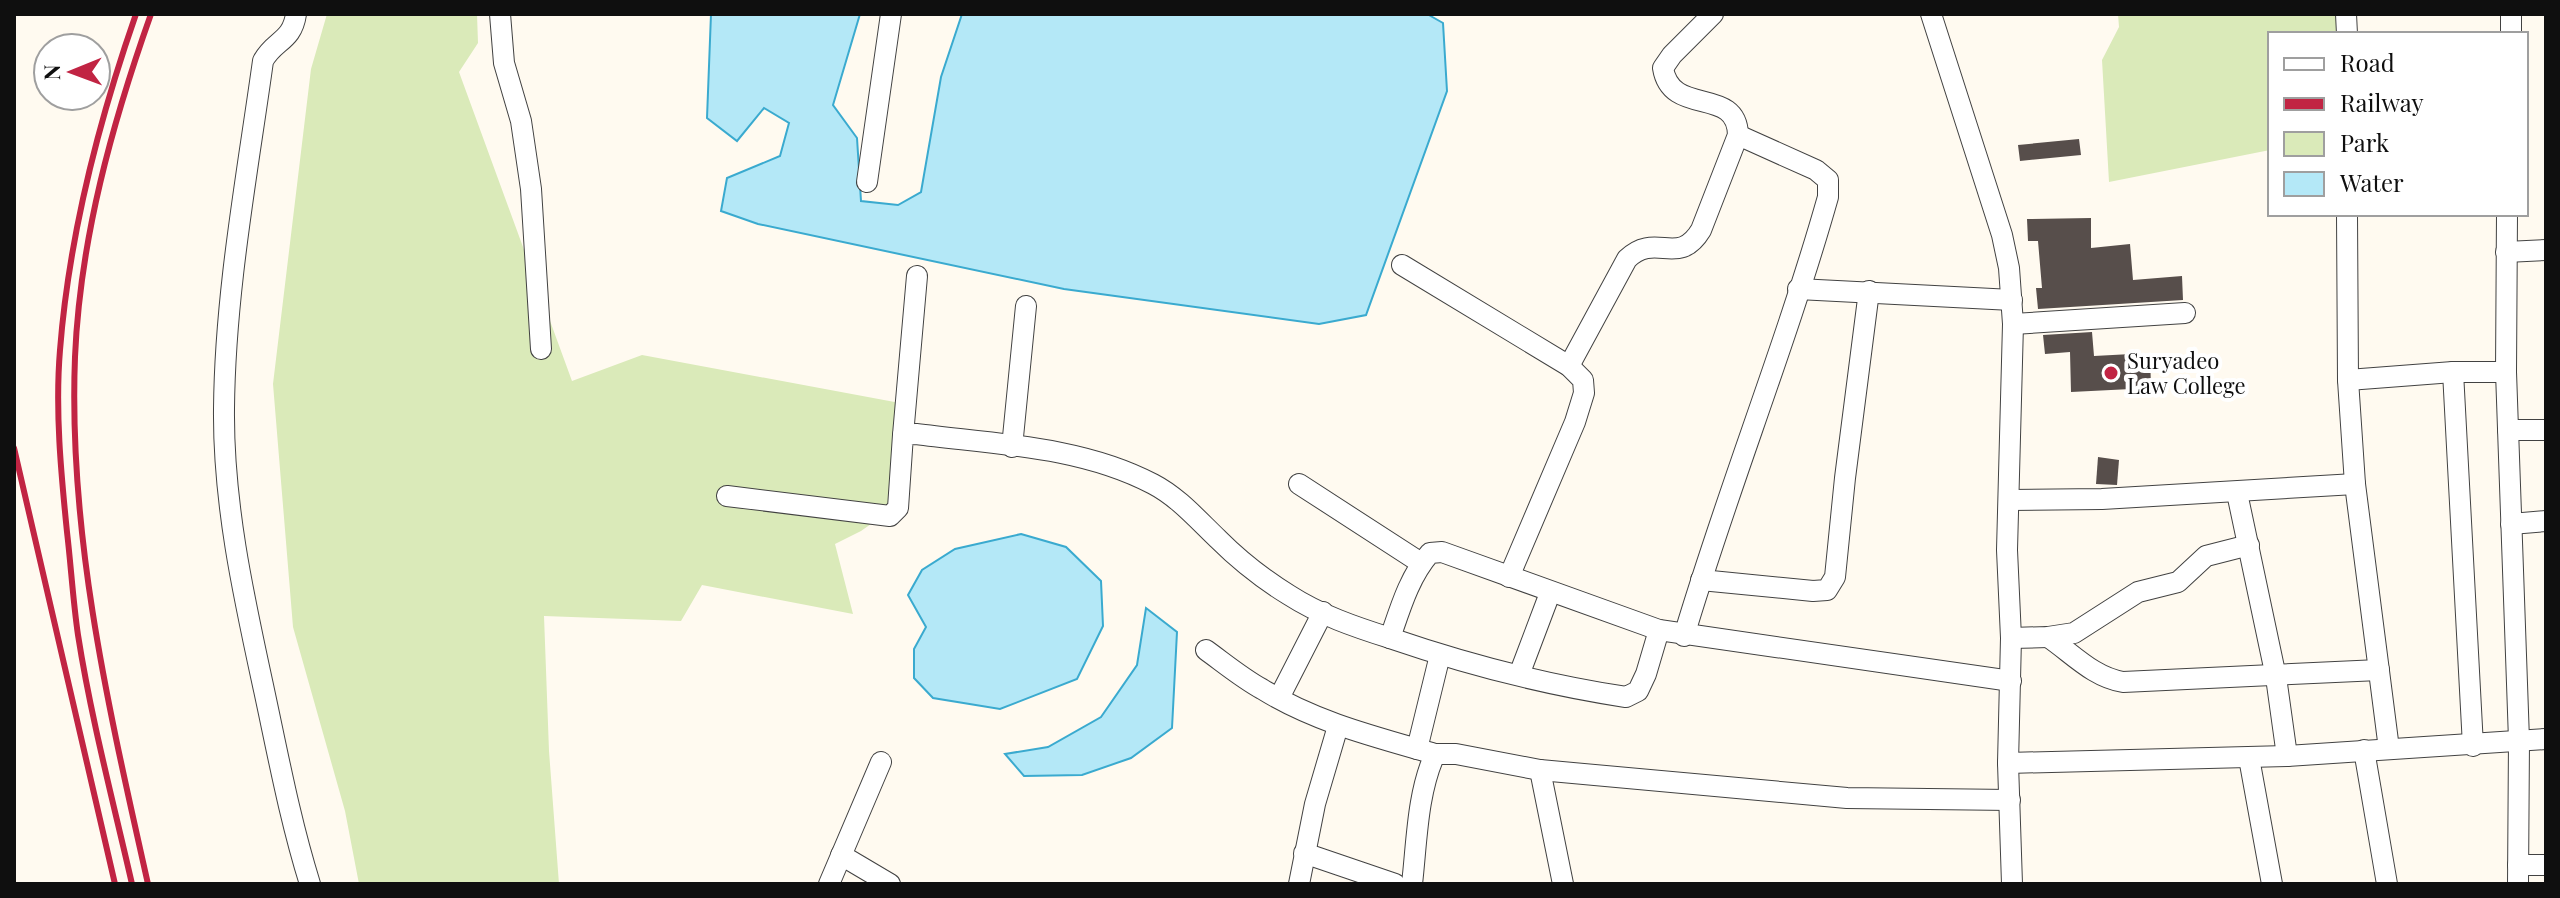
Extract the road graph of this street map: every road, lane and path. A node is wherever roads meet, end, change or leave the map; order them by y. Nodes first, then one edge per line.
1 (296, 14) edge
2 (500, 14) edge
3 (891, 14) edge
4 (1713, 14) edge
5 (1931, 14) edge
6 (1738, 135) junction
7 (867, 182) dead end
8 (2347, 216) edge
9 (2507, 216) edge
10 (2546, 250) edge
11 (2506, 252) junction
12 (1402, 265) dead end
13 (917, 276) dead end
14 (1798, 289) junction
15 (1869, 291) junction
16 (2012, 300) junction
17 (1026, 306) dead end
18 (2185, 313) dead end
19 (2013, 324) junction
20 (541, 349) dead end
21 (1569, 366) junction
22 (2453, 372) junction
23 (2506, 372) junction
24 (2348, 380) junction
25 (2508, 430) junction
26 (2546, 430) edge
27 (903, 435) junction
28 (1012, 447) junction
29 (1299, 484) dead end
30 (2355, 484) junction
31 (2237, 493) junction
32 (727, 496) dead end
33 (2009, 500) junction
34 (2546, 521) edge
35 (2511, 524) junction
36 (2249, 545) junction
37 (1421, 563) junction
38 (1509, 577) junction
39 (1701, 580) junction
40 (1550, 593) junction
41 (1323, 612) junction
42 (1659, 630) junction
43 (1684, 636) junction
44 (2048, 637) junction
45 (1390, 638) junction
46 (2011, 638) junction
47 (1206, 650) dead end
48 (1440, 655) junction
49 (2379, 670) junction
50 (1519, 675) junction
51 (2276, 677) junction
52 (2011, 681) junction
53 (1279, 698) junction
54 (1338, 726) junction
55 (2546, 739) edge
56 (2519, 740) junction
57 (2473, 746) junction
58 (2389, 749) junction
59 (2364, 750) junction
60 (1426, 752) junction
61 (2287, 756) junction
62 (2249, 758) junction
63 (881, 762) dead end
64 (2008, 763) junction
65 (1540, 770) junction
66 (2010, 800) junction
67 (1304, 853) junction
68 (841, 855) junction
69 (2546, 865) edge
70 (2518, 875) edge
71 (310, 884) edge
72 (829, 884) edge
73 (890, 884) edge
74 (1299, 884) edge
75 (1395, 884) edge
76 (1412, 884) edge
77 (1563, 884) edge
78 (2012, 884) edge
79 (2272, 884) edge
80 (2387, 884) edge

1 - 71 street
2 - 20 street
3 - 7 street
4 - 6 street
5 - 16 street
6 - 14 street
6 - 21 street
8 - 24 street
9 - 11 street
10 - 11 street
11 - 23 street
12 - 21 street
13 - 27 street
14 - 15 street
14 - 39 street
15 - 16 street
15 - 39 street
16 - 19 street
17 - 28 street
18 - 19 street
19 - 33 street
21 - 38 street
22 - 23 street
22 - 24 street
22 - 57 street
23 - 25 street
24 - 30 street
25 - 26 street
25 - 35 street
27 - 28 street
27 - 32 street
28 - 41 street
29 - 37 street
30 - 31 street
30 - 49 street
31 - 33 street
31 - 36 street
33 - 46 street
34 - 35 street
35 - 56 street
36 - 44 street
36 - 51 street
37 - 38 street
37 - 45 street
38 - 40 street
39 - 43 street
40 - 42 street
40 - 50 street
41 - 45 street
41 - 53 street
42 - 43 street
42 - 50 street
43 - 52 street
44 - 46 street
44 - 51 street
45 - 48 street
46 - 52 street
47 - 53 street
48 - 50 street
48 - 60 street
49 - 51 street
49 - 58 street
51 - 61 street
52 - 64 street
53 - 54 street
54 - 60 street
54 - 67 street
55 - 56 street
56 - 57 street
56 - 70 street
57 - 58 street
58 - 59 street
59 - 61 street
59 - 80 street
60 - 65 street
60 - 76 street
61 - 62 street
62 - 64 street
62 - 79 street
63 - 68 street
64 - 66 street
65 - 66 street
65 - 77 street
66 - 78 street
67 - 74 street
67 - 75 street
68 - 72 street
68 - 73 street
69 - 70 street

